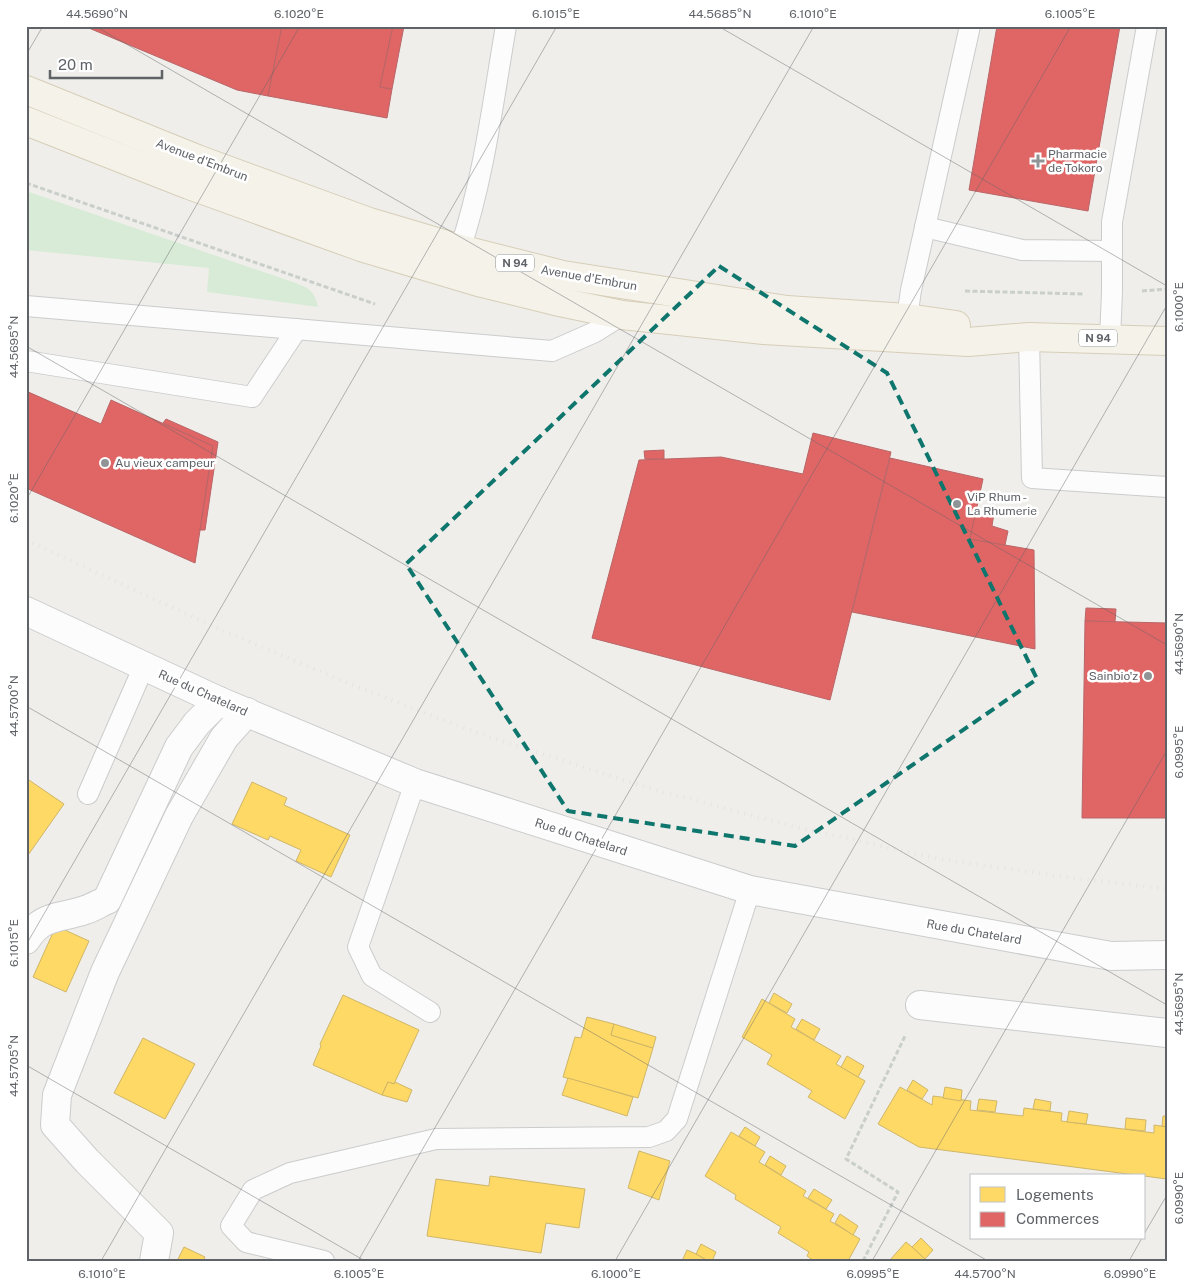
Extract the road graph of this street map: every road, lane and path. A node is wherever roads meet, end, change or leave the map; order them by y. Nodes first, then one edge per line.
1 (506, 26) edge
2 (970, 26) edge
3 (1147, 26) edge
4 (26, 90) edge
5 (26, 121) edge
6 (26, 183) edge
7 (925, 227) junction
8 (460, 249) junction
9 (1112, 251) junction
10 (911, 290) junction
11 (1167, 290) edge
12 (1112, 292) junction
13 (26, 306) edge
14 (381, 306) dead end
15 (622, 315) junction
16 (907, 318) junction
17 (297, 329) junction
18 (1029, 338) junction
19 (1110, 338) junction
20 (1167, 341) edge
21 (26, 361) edge
22 (1167, 487) edge
23 (26, 611) edge
24 (144, 666) junction
25 (219, 701) junction
26 (247, 712) junction
27 (415, 784) junction
28 (88, 794) dead end
29 (750, 890) junction
30 (26, 940) edge
31 (1167, 955) edge
32 (920, 1005) joint
33 (430, 1012) dead end
34 (1167, 1033) edge
35 (154, 1261) edge
36 (324, 1261) edge
37 (863, 1261) edge

1 - 8 lane
2 - 7 lane
3 - 9 lane
4 - 8 main road, Avenue d'Embrun / N 94
5 - 15 main road, Avenue d'Embrun / N 94
6 - 14 path
7 - 9 lane
7 - 10 lane
8 - 16 main road, Avenue d'Embrun / N 94
9 - 12 lane
10 - 12 path
10 - 16 lane
11 - 12 path
12 - 19 lane
13 - 17 lane
15 - 17 lane
15 - 18 main road, Avenue d'Embrun / N 94
16 - 18 main road, Avenue d'Embrun / N 94
17 - 21 lane
18 - 19 main road, Avenue d'Embrun / N 94
18 - 22 lane
19 - 20 main road, Avenue d'Embrun / N 94
23 - 24 street, Rue du Chatelard
24 - 25 street, Rue du Chatelard
24 - 28 lane
25 - 26 street, Rue du Chatelard
25 - 30 street
26 - 27 street, Rue du Chatelard
26 - 35 street
27 - 29 street, Rue du Chatelard
27 - 33 lane
29 - 31 street, Rue du Chatelard
29 - 36 lane
32 - 34 street
32 - 37 path

